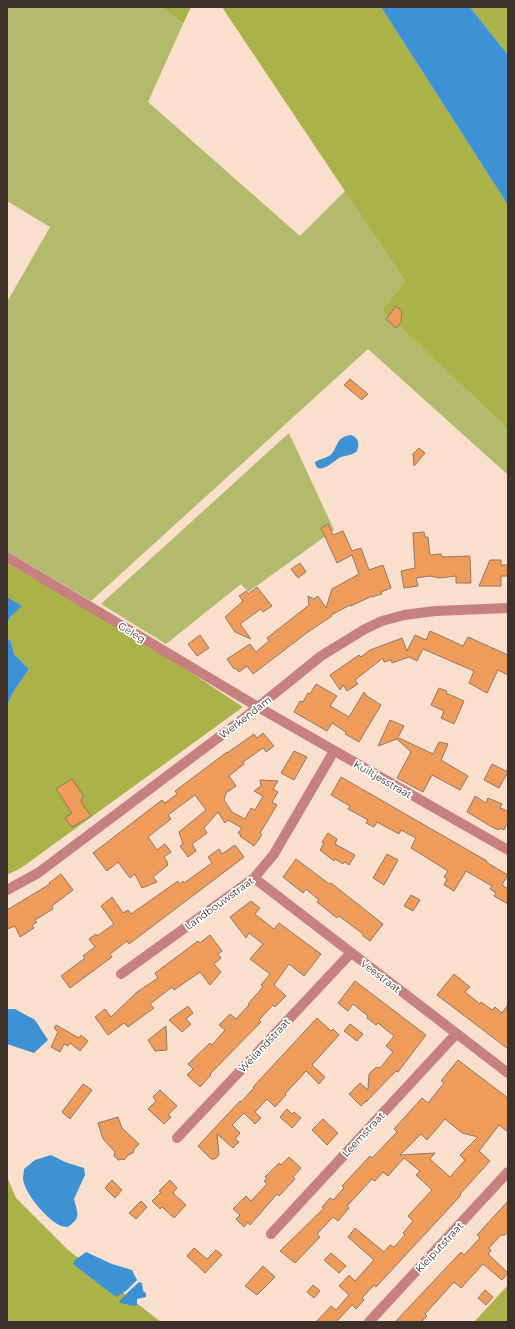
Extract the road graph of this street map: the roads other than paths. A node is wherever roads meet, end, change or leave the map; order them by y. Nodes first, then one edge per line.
1 (7, 557) edge
2 (508, 608) edge
3 (258, 707) junction
4 (334, 751) junction
5 (508, 850) edge
6 (254, 878) junction
7 (7, 890) edge
8 (351, 953) junction
9 (121, 974) dead end
10 (456, 1034) junction
11 (508, 1074) edge
12 (177, 1138) dead end
13 (508, 1172) edge
14 (271, 1234) dead end
15 (369, 1322) edge

1 - 3 street, Geleg
2 - 3 street, Werkendam
3 - 4 street, Kuiltjesstraat
3 - 7 street, Werkendam
4 - 5 street, Kuiltjesstraat
4 - 6 street, Landbouwstraat
6 - 8 street, Veestraat
6 - 9 street, Landbouwstraat
8 - 10 street, Veestraat
8 - 12 street, Weilandstraat
10 - 11 street, Veestraat
10 - 14 street, Leemstraat
13 - 15 street, Kleiputstraat

